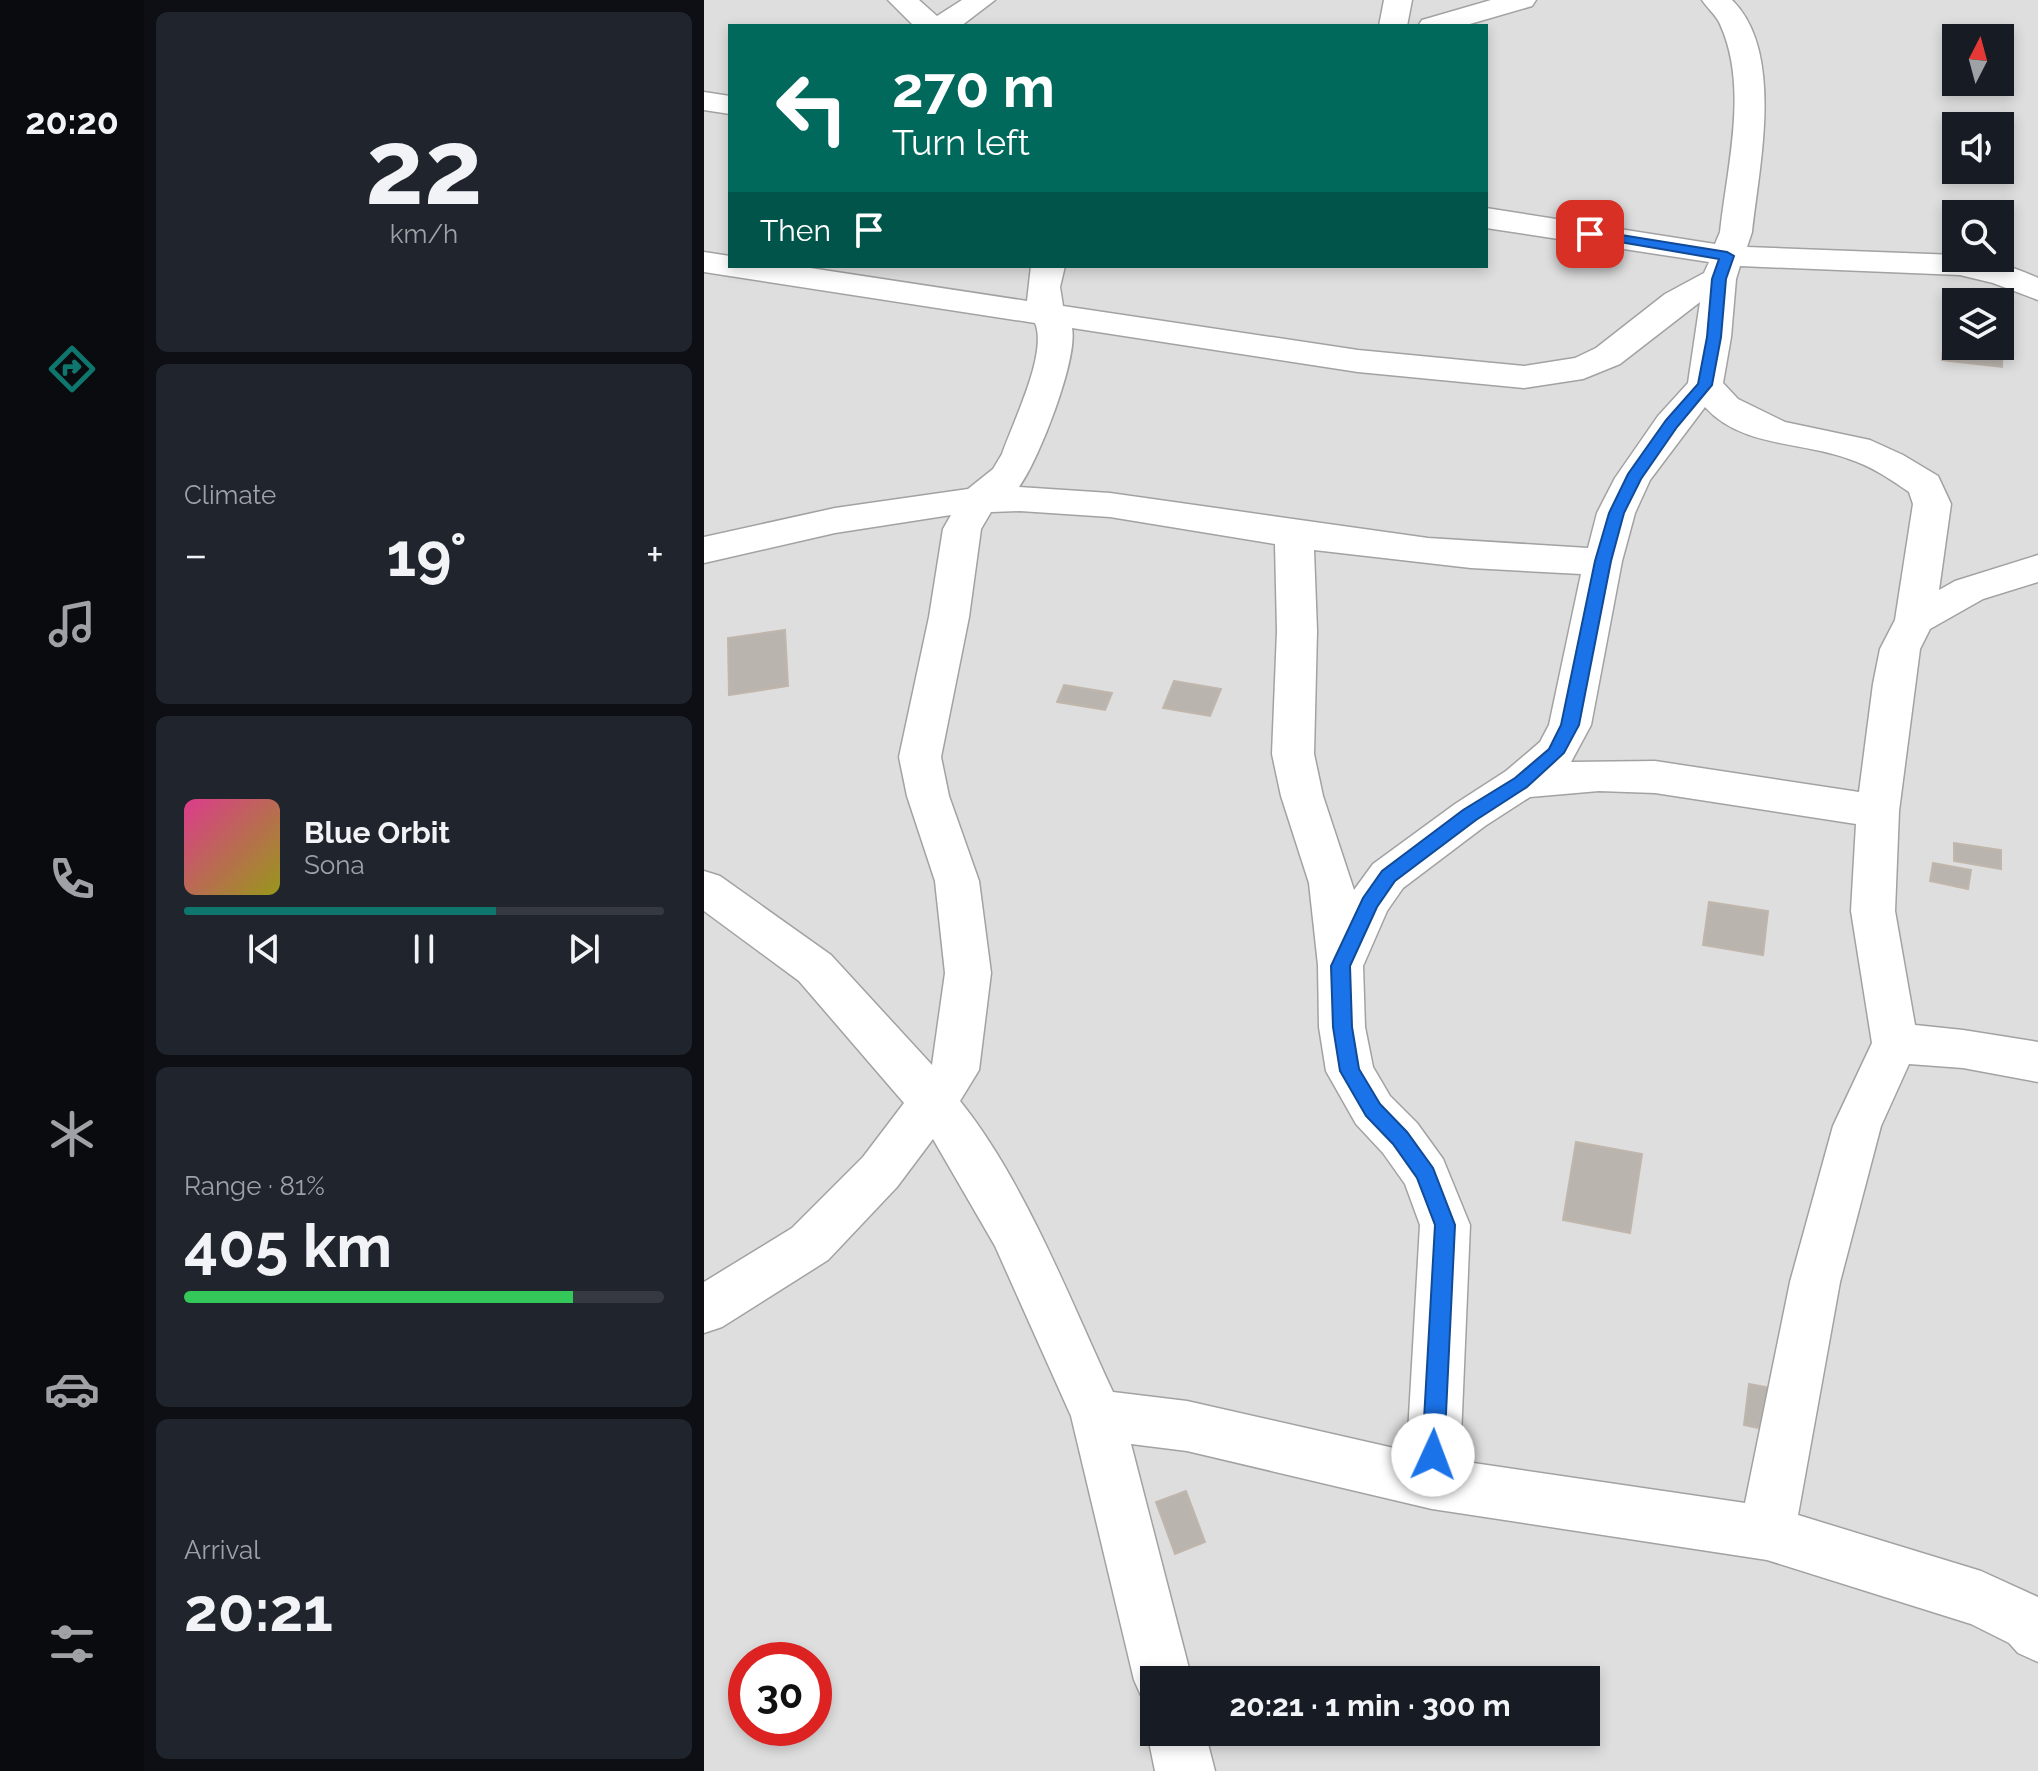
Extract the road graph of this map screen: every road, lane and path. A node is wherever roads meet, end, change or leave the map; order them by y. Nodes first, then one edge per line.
1 (902, 0) edge
2 (981, 0) edge
3 (1398, 0) edge
4 (1522, 0) edge
5 (1716, 0) edge
6 (929, 24) edge
7 (944, 24) edge
8 (1393, 24) edge
9 (1439, 24) edge
10 (704, 101) edge
11 (728, 105) edge
12 (1488, 218) edge
13 (704, 262) edge
14 (728, 264) edge
15 (765, 268) edge
16 (1048, 268) edge
17 (1723, 268) junction
18 (796, 271) edge
19 (2038, 290) edge
20 (1049, 313) junction
21 (1705, 385) junction
22 (980, 499) junction
23 (1294, 534) junction
24 (704, 550) edge
25 (1603, 561) junction
26 (2038, 568) edge
27 (1915, 620) junction
28 (1521, 782) junction
29 (1878, 811) junction
30 (704, 888) edge
31 (1340, 966) junction
32 (1895, 1043) junction
33 (2038, 1062) edge
34 (933, 1102) junction
35 (704, 1310) edge
36 (1097, 1415) junction
37 (1432, 1483) junction
38 (1767, 1533) junction
39 (2038, 1633) edge
40 (1160, 1666) edge
41 (1179, 1746) edge
42 (1185, 1771) edge

1 - 6 street
2 - 7 street
3 - 8 street
4 - 9 street
5 - 17 street
10 - 11 street
12 - 17 street
13 - 14 street
15 - 18 street
16 - 20 street
17 - 19 street
17 - 20 street
17 - 21 street
18 - 20 street
20 - 22 street
21 - 25 street
21 - 27 street
22 - 23 street
22 - 24 street
22 - 34 street
23 - 25 street
23 - 31 street
25 - 28 street
26 - 27 street
27 - 29 street
28 - 29 street
28 - 31 street
29 - 32 street
30 - 34 street
31 - 37 street
32 - 33 street
32 - 38 street
34 - 35 street
34 - 36 street
36 - 37 street
36 - 40 street
37 - 38 street
38 - 39 street
41 - 42 street

